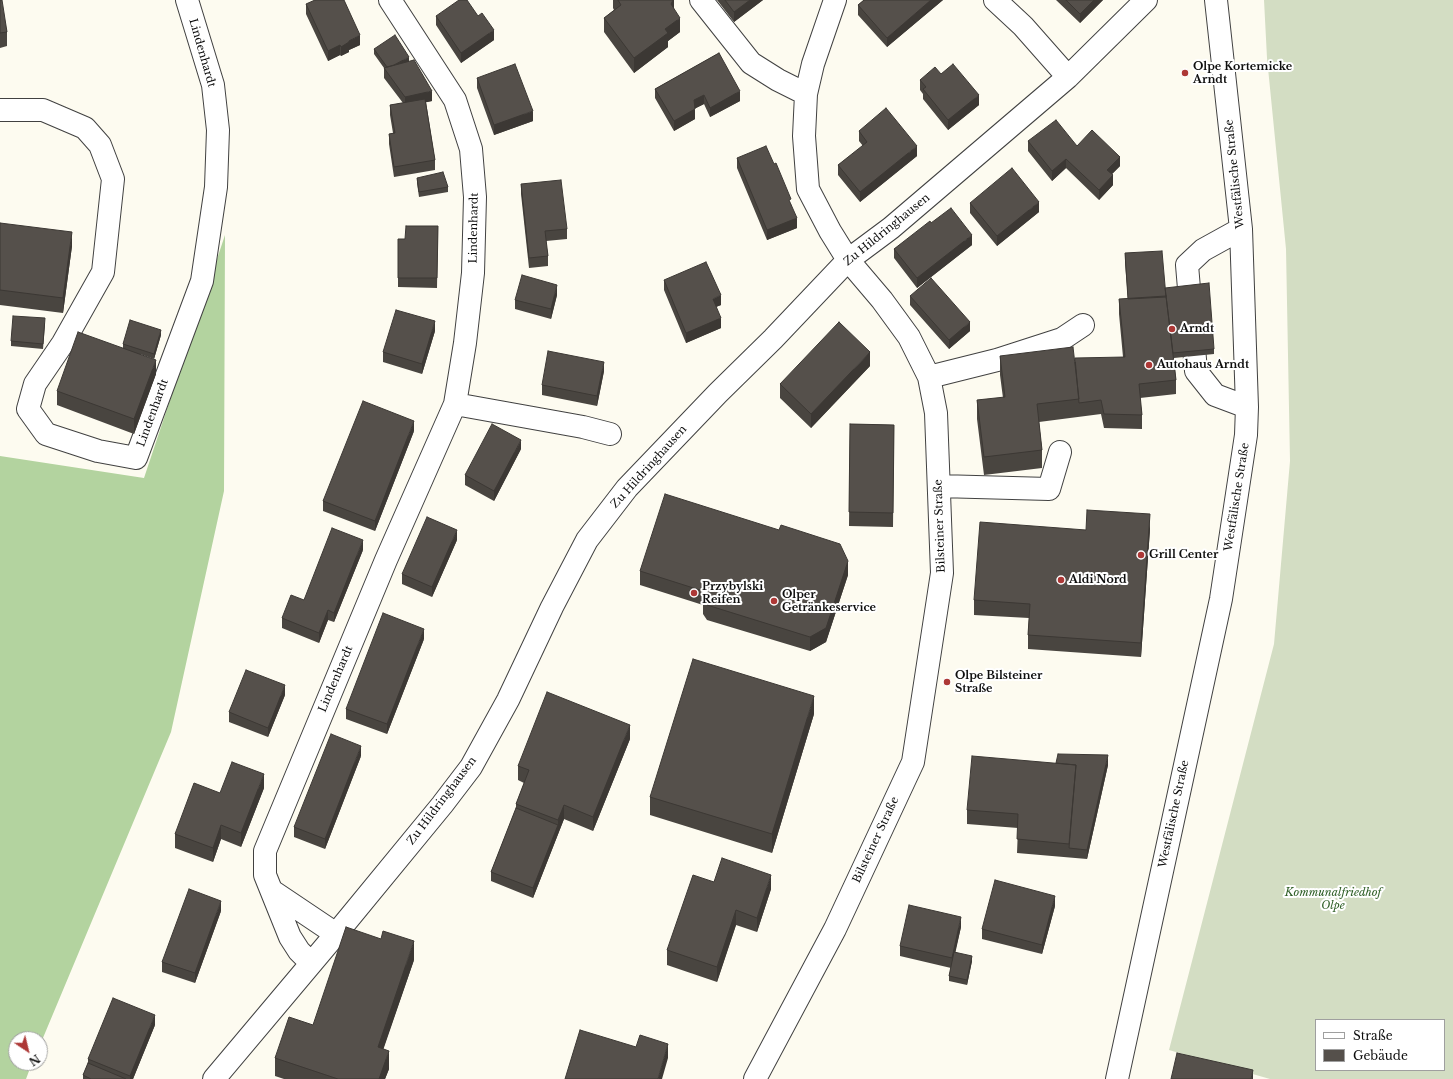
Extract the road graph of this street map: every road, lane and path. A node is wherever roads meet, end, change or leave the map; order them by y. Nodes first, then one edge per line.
1 (187, 0) edge
2 (390, 0) edge
3 (701, 0) edge
4 (835, 0) edge
5 (995, 0) edge
6 (1146, 0) edge
7 (1216, 0) edge
8 (1068, 77) junction
9 (806, 94) junction
10 (0, 110) edge
11 (1241, 229) junction
12 (848, 260) junction
13 (1083, 325) dead end
14 (928, 377) junction
15 (455, 404) junction
16 (1247, 407) junction
17 (610, 434) dead end
18 (1060, 452) dead end
19 (939, 486) junction
20 (272, 891) junction
21 (336, 934) junction
22 (311, 963) junction
23 (214, 1079) edge
24 (755, 1079) edge
25 (1117, 1079) edge

1 - 10 street, Lindenhardt
2 - 15 street, Lindenhardt
3 - 9 street
4 - 9 street, Bilsteiner Straße
5 - 8 street
6 - 8 street, Zu Hildringhausen
7 - 11 street, Westfälische Straße
8 - 12 street, Zu Hildringhausen
9 - 12 street, Bilsteiner Straße
11 - 16 street, Westfälische Straße
11 - 16 street
12 - 14 street, Bilsteiner Straße
12 - 21 street, Zu Hildringhausen
13 - 14 street
14 - 19 street, Bilsteiner Straße
15 - 17 street
15 - 20 street, Lindenhardt
16 - 25 street, Westfälische Straße
18 - 19 street
19 - 24 street, Bilsteiner Straße
20 - 21 street
20 - 22 street, Lindenhardt
21 - 22 street, Zu Hildringhausen
22 - 23 street, Zu Hildringhausen

